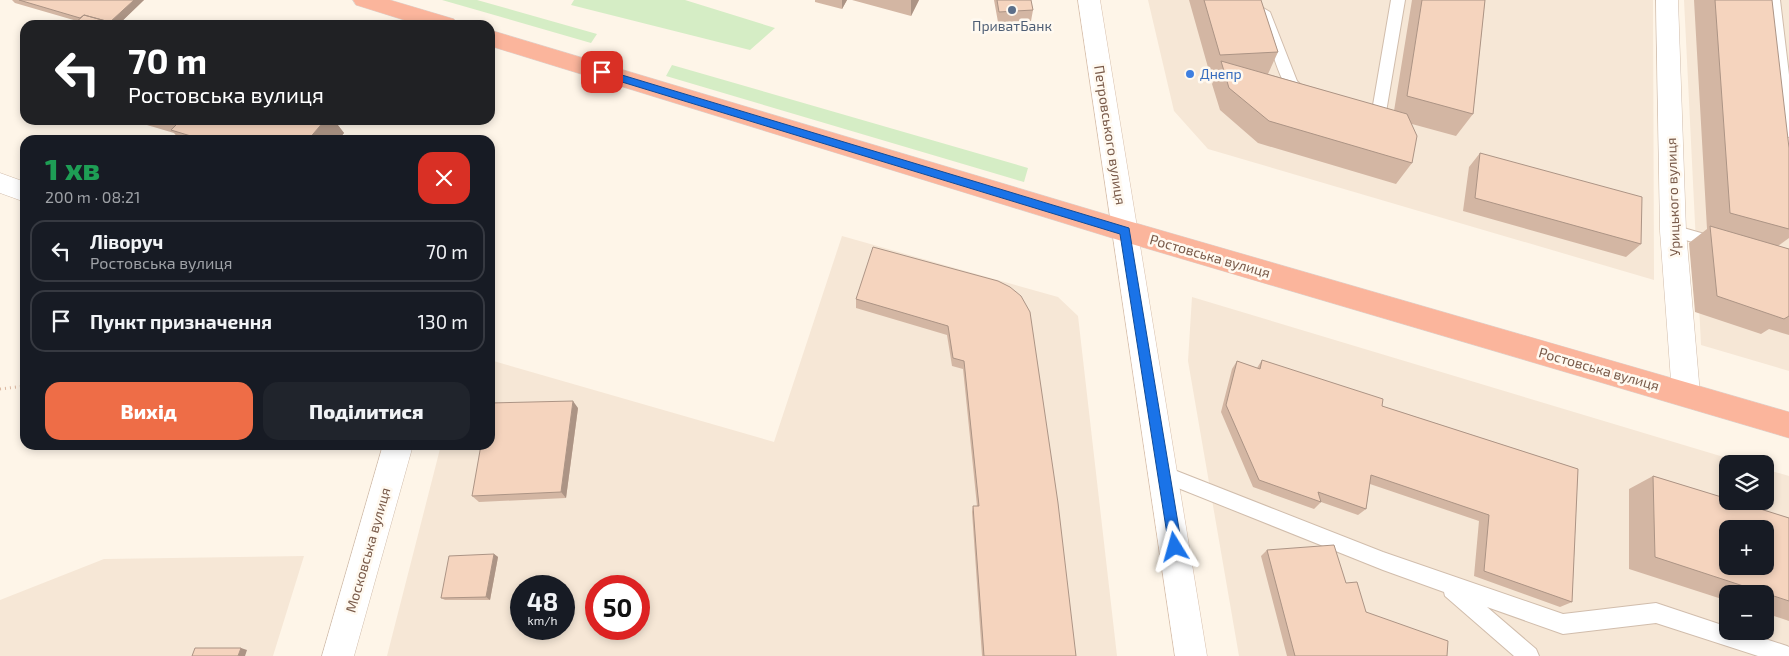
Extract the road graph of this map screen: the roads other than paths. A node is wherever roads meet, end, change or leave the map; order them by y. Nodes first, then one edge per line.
1 (364, 0) edge
2 (1089, 0) edge
3 (1242, 0) edge
4 (1398, 0) edge
5 (1667, 0) edge
6 (1773, 0) edge
7 (430, 20) edge
8 (495, 40) edge
9 (1316, 100) edge
10 (1360, 113) edge
11 (1789, 132) edge
12 (0, 183) edge
13 (20, 190) edge
14 (1125, 231) junction
15 (1673, 231) junction
16 (1731, 247) edge
17 (1686, 394) junction
18 (1789, 425) edge
19 (397, 450) edge
20 (1164, 474) junction
21 (1445, 583) junction
22 (338, 656) edge
23 (1191, 656) edge
24 (1528, 656) edge
25 (1787, 656) edge

1 - 7 highway
2 - 14 street, Петровського вулиця
3 - 9 lane
4 - 10 lane
5 - 15 street, Урицького вулиця
6 - 11 lane
8 - 14 highway, Ростовська вулиця
12 - 13 street
14 - 17 highway, Ростовська вулиця
14 - 20 street, Петровського вулиця
15 - 16 lane
15 - 17 street, Урицького вулиця
17 - 18 highway, Ростовська вулиця
19 - 22 street, Московська вулиця
20 - 21 lane
20 - 23 street, Петровського вулиця
21 - 24 lane
21 - 25 lane

